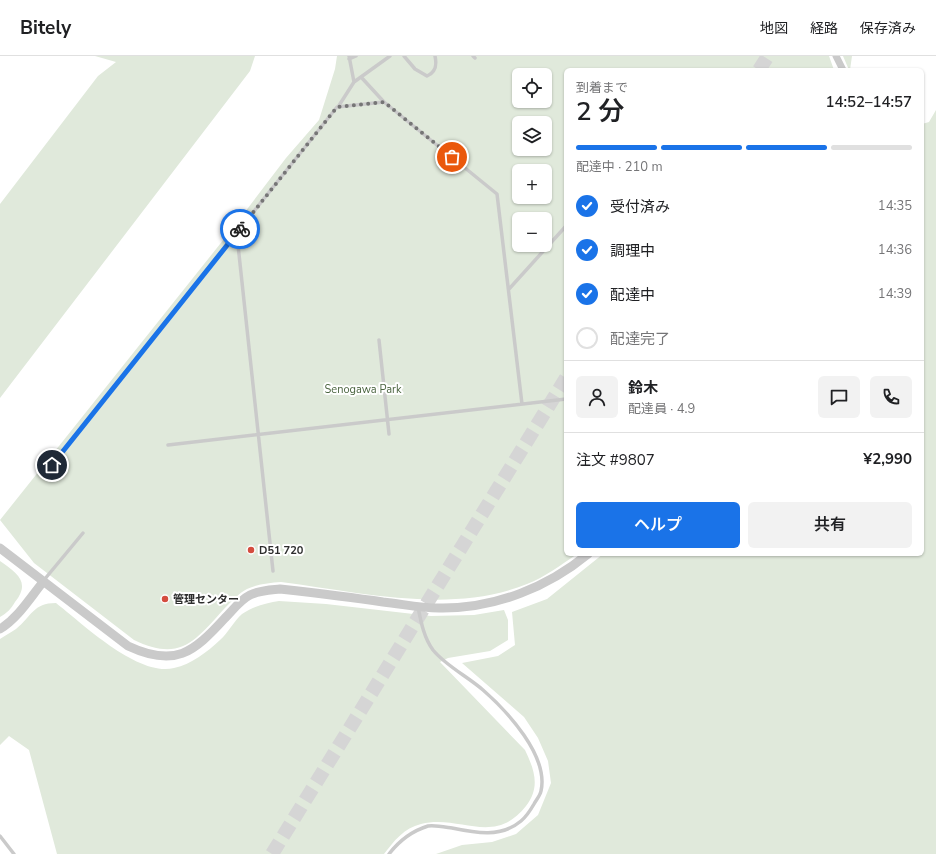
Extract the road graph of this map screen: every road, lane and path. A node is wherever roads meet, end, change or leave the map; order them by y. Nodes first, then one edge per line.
1 (356, 56) edge
2 (390, 56) edge
3 (404, 56) edge
4 (435, 56) edge
5 (836, 56) edge
6 (349, 57) edge
7 (842, 68) edge
8 (361, 77) junction
9 (354, 82) junction
10 (384, 102) junction
11 (338, 107) junction
12 (564, 228) edge
13 (232, 239) junction
14 (509, 290) junction
15 (379, 340) dead end
16 (564, 399) edge
17 (522, 404) junction
18 (388, 420) junction
19 (259, 434) junction
20 (389, 434) dead end
21 (168, 445) dead end
22 (43, 476) dead end
23 (83, 533) dead end
24 (0, 548) edge
25 (585, 556) edge
26 (273, 571) dead end
27 (43, 582) junction
28 (418, 606) junction
29 (0, 629) edge
30 (0, 836) edge
31 (14, 854) edge
32 (389, 854) edge

1 - 6 lane
2 - 8 lane
3 - 4 lane
5 - 7 street
6 - 9 lane
8 - 9 lane
8 - 10 lane
9 - 11 lane
10 - 11 lane
10 - 14 lane
11 - 13 lane
12 - 14 lane
13 - 19 lane
13 - 22 lane
14 - 17 lane
15 - 18 lane
16 - 17 lane
17 - 18 lane
18 - 19 lane
18 - 20 lane
19 - 21 lane
19 - 26 lane
23 - 27 lane
24 - 27 street
25 - 28 street
27 - 28 street
27 - 29 street
28 - 32 lane
30 - 31 lane

